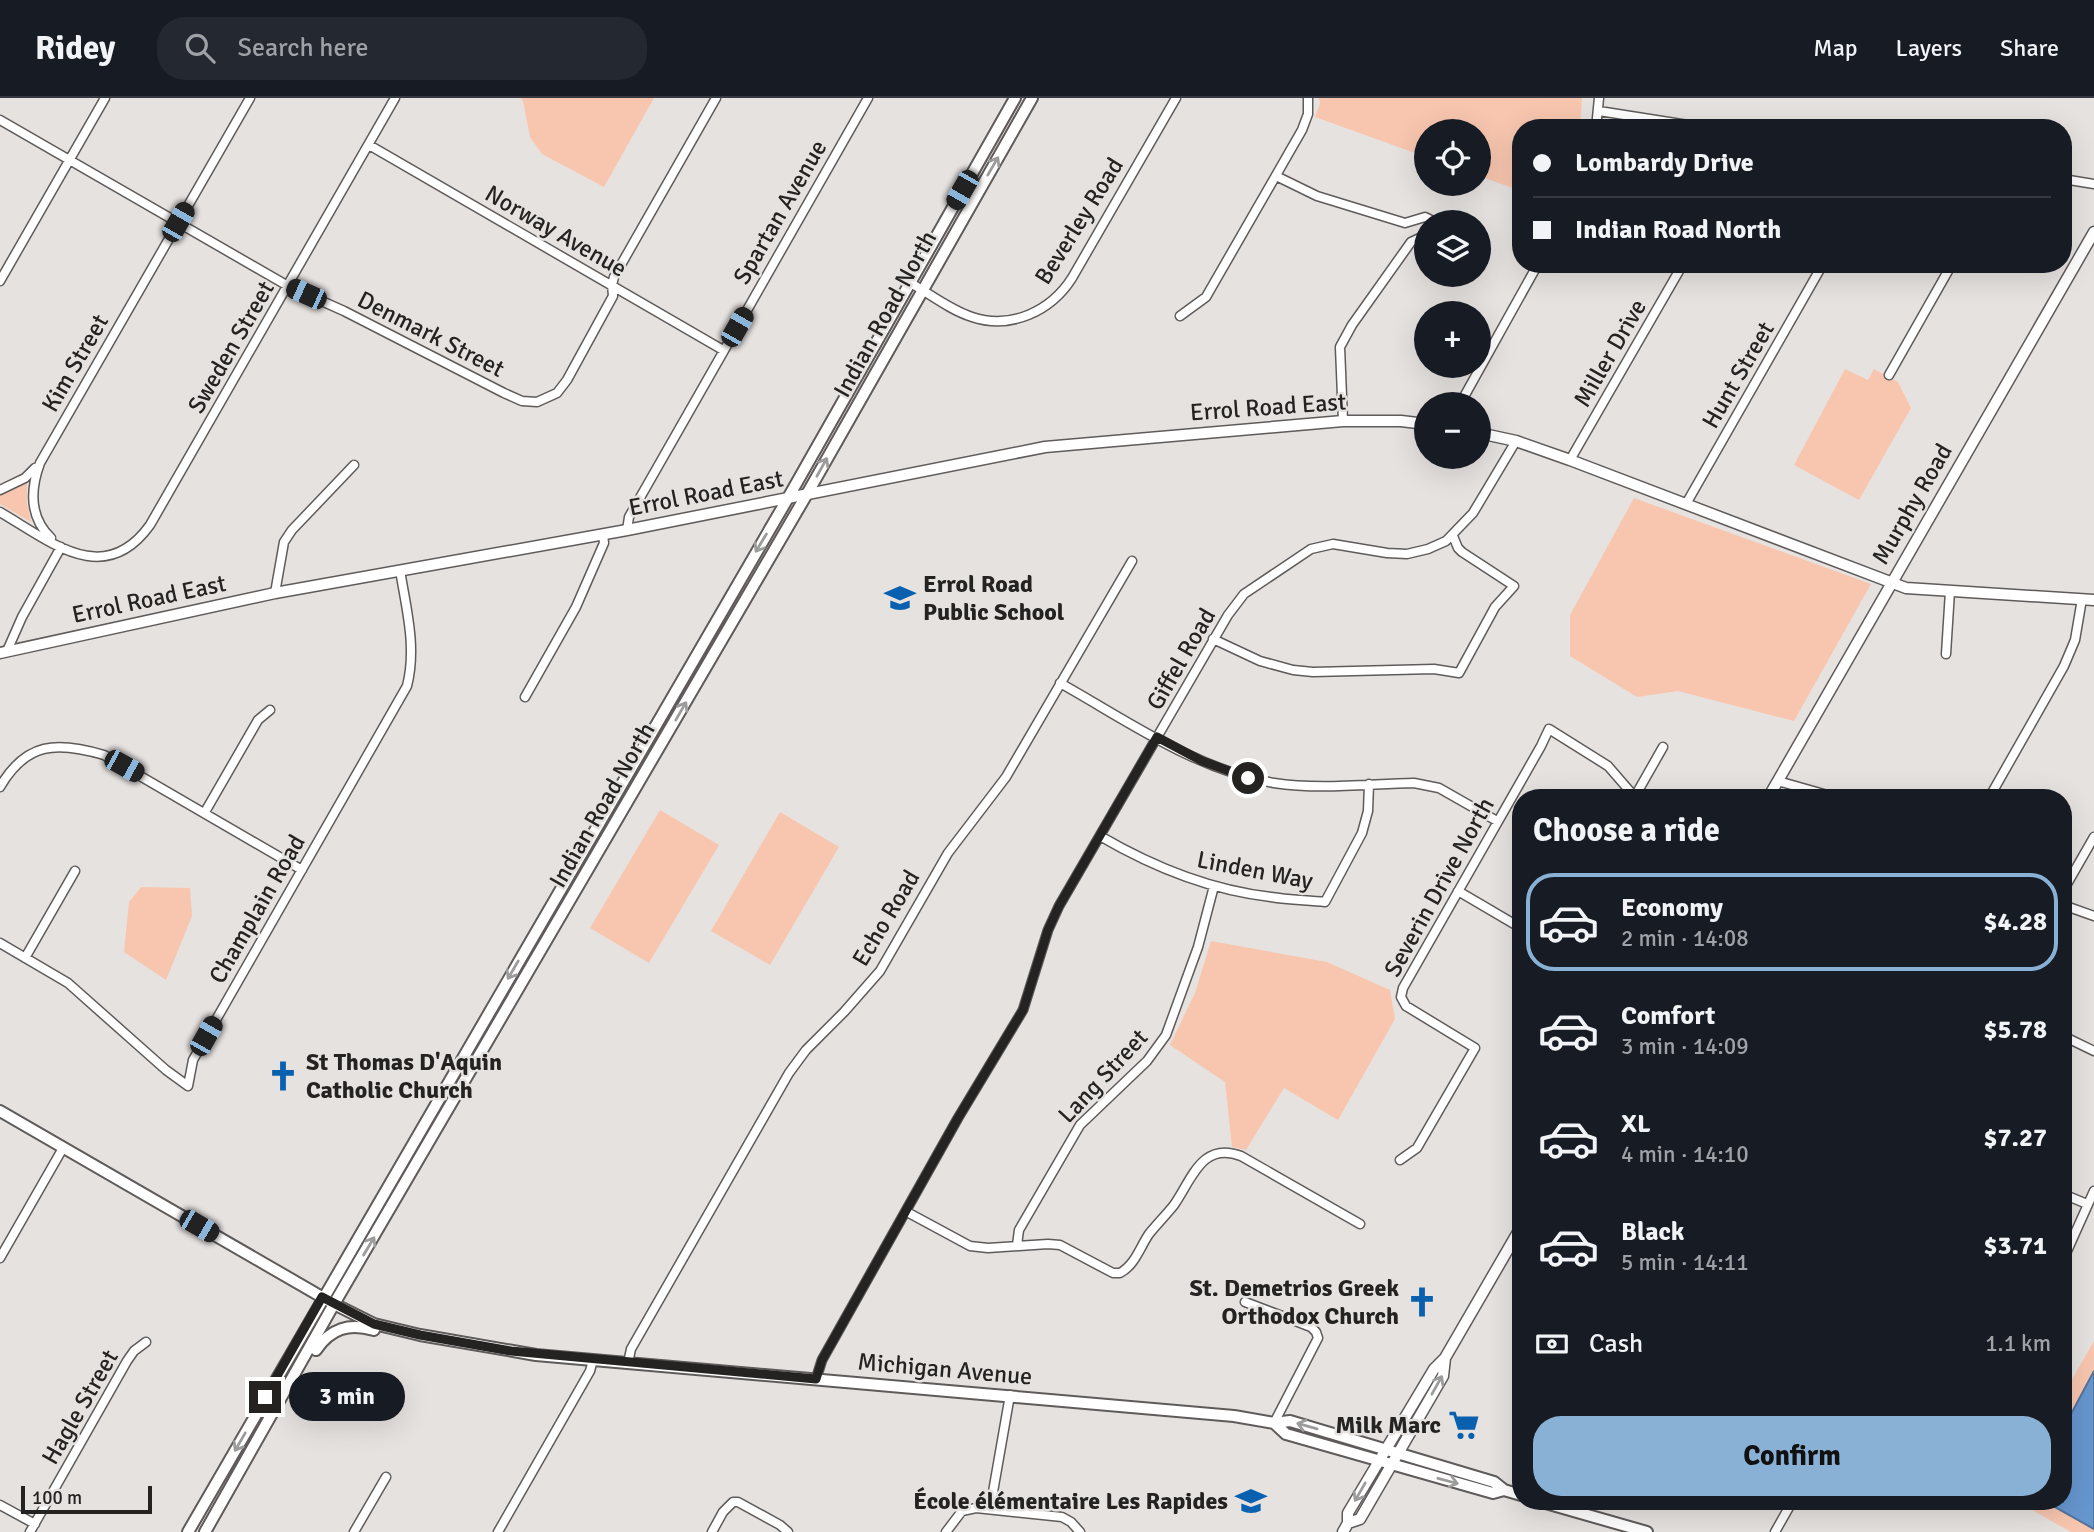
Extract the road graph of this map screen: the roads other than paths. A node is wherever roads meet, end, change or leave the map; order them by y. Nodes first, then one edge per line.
1 (105, 98) edge
2 (250, 98) edge
3 (395, 98) edge
4 (716, 98) edge
5 (868, 98) edge
6 (1015, 98) edge
7 (1032, 98) edge
8 (1176, 98) edge
9 (1308, 98) edge
10 (1599, 98) edge
11 (1599, 111) junction
12 (1598, 119) edge
13 (1650, 119) edge
14 (0, 120) edge
15 (369, 145) junction
16 (69, 160) junction
17 (1276, 176) junction
18 (2072, 180) edge
19 (2094, 184) edge
20 (1414, 220) edge
21 (178, 222) junction
22 (2094, 232) edge
23 (1414, 241) edge
24 (2072, 270) edge
25 (1533, 273) edge
26 (1678, 273) edge
27 (1818, 273) edge
28 (1947, 273) edge
29 (2070, 273) edge
30 (0, 281) edge
31 (909, 282) junction
32 (612, 285) junction
33 (288, 286) junction
34 (922, 289) junction
35 (1180, 316) dead end
36 (723, 350) junction
37 (1889, 375) dead end
38 (1467, 392) edge
39 (1343, 421) junction
40 (1414, 423) edge
41 (1491, 436) edge
42 (1516, 441) junction
43 (1570, 460) junction
44 (40, 463) junction
45 (354, 465) dead end
46 (0, 490) edge
47 (807, 494) junction
48 (788, 498) junction
49 (1686, 504) junction
50 (0, 512) edge
51 (627, 530) junction
52 (603, 535) junction
53 (1453, 536) junction
54 (61, 547) junction
55 (1132, 561) dead end
56 (400, 570) junction
57 (1890, 583) junction
58 (1950, 591) junction
59 (275, 593) junction
60 (2082, 599) junction
61 (2094, 600) edge
62 (1213, 639) junction
63 (4, 652) edge
64 (1946, 654) dead end
65 (1060, 683) junction
66 (525, 696) dead end
67 (271, 710) dead end
68 (1157, 737) junction
69 (1663, 747) dead end
70 (1778, 780) junction
71 (1369, 784) junction
72 (0, 787) edge
73 (1516, 789) edge
74 (1627, 789) edge
75 (1639, 789) edge
76 (1773, 789) edge
77 (1808, 789) edge
78 (1994, 789) edge
79 (1512, 795) edge
80 (205, 812) junction
81 (1497, 821) junction
82 (1100, 836) junction
83 (2094, 837) edge
84 (302, 870) junction
85 (75, 871) dead end
86 (2072, 875) edge
87 (1214, 886) junction
88 (1458, 891) junction
89 (2072, 908) edge
90 (2094, 916) edge
91 (1512, 923) edge
92 (0, 943) edge
93 (25, 958) junction
94 (2072, 1040) edge
95 (2094, 1051) edge
96 (0, 1111) edge
97 (63, 1147) junction
98 (1400, 1160) dead end
99 (2094, 1191) edge
100 (2072, 1198) edge
101 (2087, 1204) junction
102 (907, 1212) junction
103 (1360, 1224) dead end
104 (2072, 1239) edge
105 (1512, 1243) edge
106 (1017, 1245) junction
107 (3, 1246) edge
108 (0, 1258) edge
109 (322, 1297) junction
110 (1245, 1302) dead end
111 (334, 1304) junction
112 (420, 1335) junction
113 (146, 1342) dead end
114 (1446, 1358) junction
115 (593, 1360) junction
116 (628, 1363) junction
117 (294, 1377) junction
118 (816, 1379) junction
119 (1010, 1395) junction
120 (1274, 1423) junction
121 (1386, 1448) junction
122 (1399, 1452) junction
123 (1378, 1462) junction
124 (1391, 1466) junction
125 (386, 1477) dead end
126 (1504, 1490) junction
127 (1512, 1492) edge
128 (0, 1505) edge
129 (990, 1509) junction
130 (1570, 1510) edge
131 (1787, 1510) edge
132 (1345, 1527) edge
133 (32, 1528) edge
134 (188, 1532) edge
135 (205, 1532) edge
136 (354, 1532) edge
137 (498, 1532) edge
138 (712, 1532) edge
139 (788, 1532) edge
140 (947, 1532) edge
141 (1080, 1532) edge
142 (1647, 1532) edge
143 (1775, 1532) edge

1 - 16 street
2 - 21 street, Kim Street
3 - 15 street, Sweden Street
4 - 32 street
5 - 36 street, Spartan Avenue
6 - 31 main road, Indian Road North
34 -> 7 main road, Indian Road North
8 - 34 street, Beverley Road
9 - 17 street
10 - 11 street
11 - 12 street
11 - 13 street
14 - 16 street, Denmark Street
15 - 32 street, Norway Avenue
15 - 33 street, Sweden Street
16 - 21 street, Denmark Street
16 - 30 street
17 - 20 street
17 - 35 street
18 - 19 street
21 - 33 street, Denmark Street
21 - 44 street, Kim Street
22 - 24 street, Murphy Road
23 - 39 street
25 - 38 street
26 - 43 street, Miller Drive
27 - 49 street, Hunt Street
28 - 37 street
29 - 57 street, Murphy Road
31 - 34 street, Beverley Road
31 - 48 main road, Indian Road North
32 - 33 street, Denmark Street
32 - 36 street, Norway Avenue
33 - 54 street, Sweden Street
47 -> 34 main road, Indian Road North
36 - 51 street, Spartan Avenue
39 - 40 street, Errol Road East
39 - 47 street, Errol Road East
41 - 42 street
42 - 43 street
42 - 53 street, Giffel Road
43 - 49 street
44 - 46 street
44 - 54 street, Kim Street
45 - 59 street
47 - 48 street, Errol Road East
111 -> 47 main road, Indian Road North
48 - 51 street, Errol Road East
48 -> 109 main road, Indian Road North
49 - 57 street
50 - 54 street, Sweden Street
51 - 52 street, Errol Road East
52 - 56 street, Errol Road East
52 - 66 street
53 - 62 street, Giffel Road
53 - 62 street
54 - 63 street
55 - 65 street, Echo Road
56 - 59 street, Errol Road East
56 - 84 street, Champlain Road
57 - 58 street
57 - 70 street, Murphy Road
58 - 60 street
58 - 64 street
59 - 63 street, Errol Road East
60 - 61 street
60 - 78 street
62 - 68 street, Giffel Road
65 - 68 street
65 - 116 street, Echo Road
67 - 80 street
68 - 71 street
68 - 82 street, Giffel Road
69 - 75 street
70 - 76 street, Murphy Road
70 - 77 street
71 - 81 street
71 - 87 street, Linden Way
72 - 80 street
73 - 74 street, Severin Drive North
79 - 81 street, Severin Drive North
80 - 84 street
81 - 88 street, Severin Drive North
82 - 87 street, Linden Way
82 - 102 street, Giffel Road
83 - 86 street
84 - 93 street, Champlain Road
85 - 93 street
87 - 106 street, Lang Street
88 - 91 street
88 - 98 street, Severin Drive North
89 - 90 street
92 - 93 street, Champlain Road
94 - 95 street
96 - 97 main road, Michigan Avenue
97 - 107 street
97 - 109 main road, Michigan Avenue
99 - 101 street
100 - 101 street
101 - 104 street
102 - 106 street
102 - 118 street, Giffel Road
103 - 106 street
105 - 114 street
107 - 108 street
109 - 111 main road, Michigan Avenue
109 -> 134 main road, Indian Road North
110 - 120 street
111 - 112 main road, Michigan Avenue
111 - 117 main road, Indian Road North
112 - 115 main road, Michigan Avenue
112 - 117 main road
113 - 133 street, Hagle Street
114 - 121 street
122 -> 114 street
115 - 116 main road, Michigan Avenue
115 - 137 street
116 - 118 main road, Michigan Avenue
117 - 135 main road, Indian Road North
118 - 119 main road, Michigan Avenue
119 - 120 main road, Michigan Avenue
119 - 129 street
121 -> 120 main road, Michigan Avenue
120 - 123 main road, Michigan Avenue
121 - 122 main road, Michigan Avenue
121 - 123 street
122 - 124 street
122 - 126 main road, Michigan Avenue
123 - 124 main road, Michigan Avenue
123 -> 132 street
124 -> 126 main road, Michigan Avenue
124 - 132 street
125 - 136 street
126 - 127 main road, Michigan Avenue
128 - 133 street
129 - 140 street
129 - 141 street
130 - 142 main road
131 - 143 street
138 - 139 street

